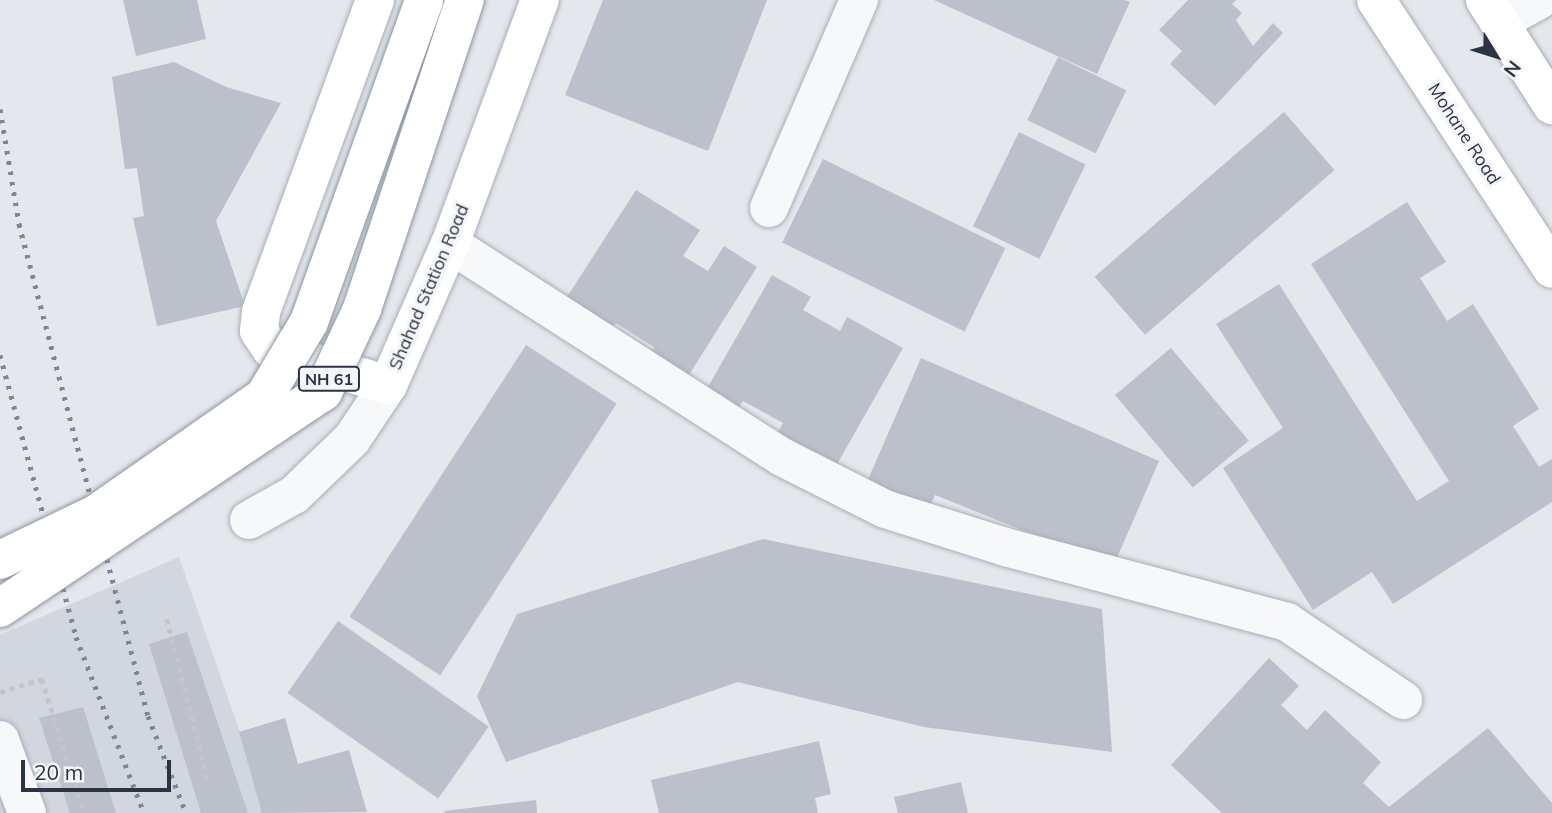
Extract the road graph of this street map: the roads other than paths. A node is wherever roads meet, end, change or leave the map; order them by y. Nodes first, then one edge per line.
1 (375, 0) edge
2 (424, 0) edge
3 (465, 0) edge
4 (540, 0) edge
5 (859, 0) edge
6 (1376, 0) edge
7 (1539, 0) edge
8 (1492, 11) edge
9 (1552, 105) edge
10 (769, 208) dead end
11 (450, 244) junction
12 (1552, 269) edge
13 (388, 384) junction
14 (249, 520) dead end
15 (0, 559) edge
16 (0, 608) edge
17 (1403, 700) dead end
18 (0, 740) edge
19 (27, 813) edge

1 - 13 main road, Shahad Station Road
2 - 15 main road, NH 61, bridge
3 - 16 main road, NH 61, bridge
4 - 11 main road, Shahad Station Road
5 - 10 street
6 - 12 main road, Mohane Road
7 - 8 street
8 - 9 main road
11 - 13 main road, Shahad Station Road
11 - 17 street
13 - 14 street
18 - 19 street

